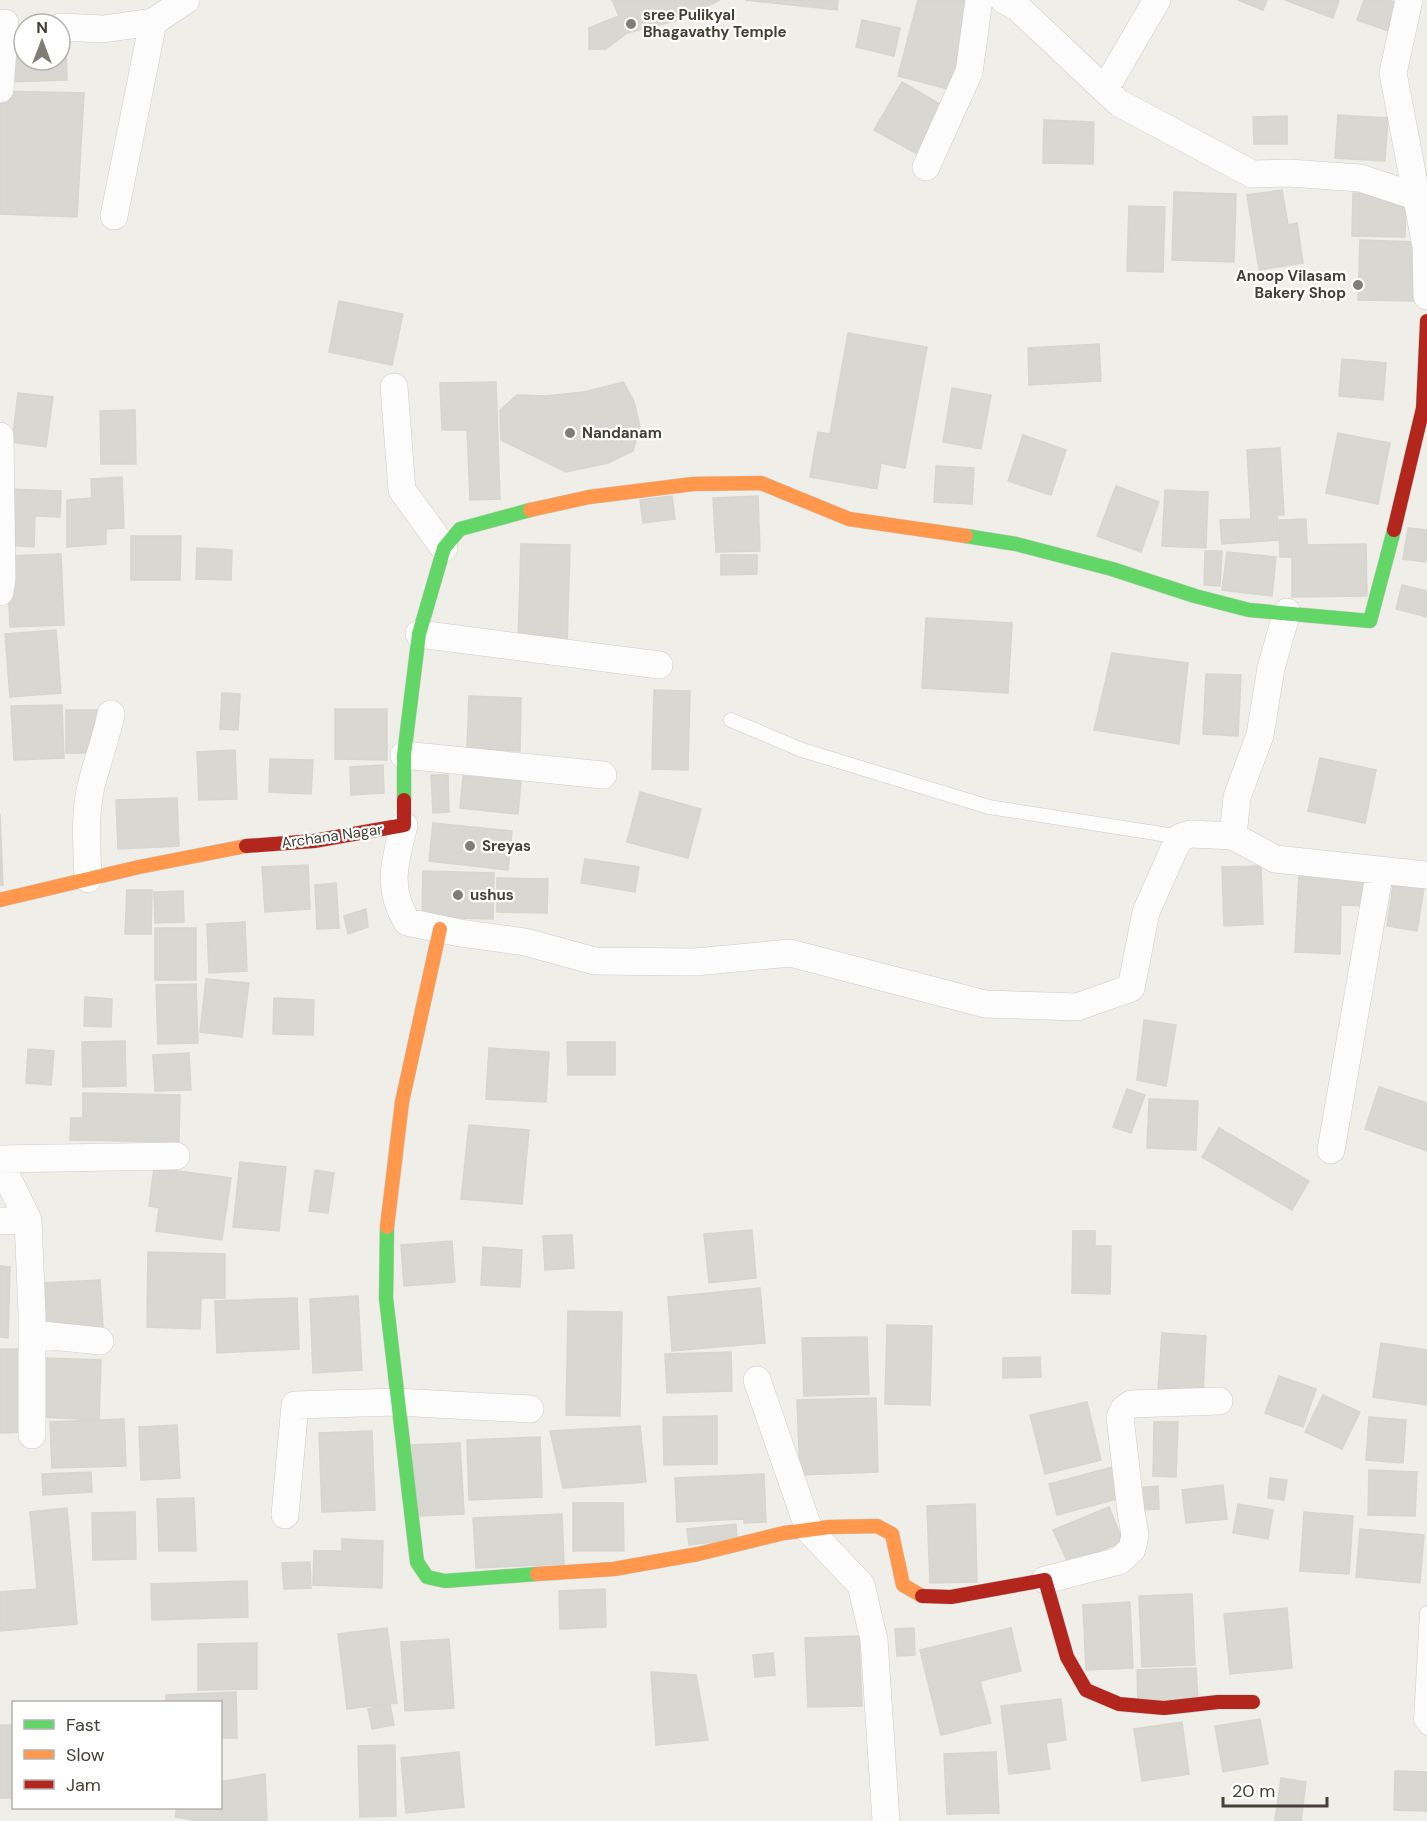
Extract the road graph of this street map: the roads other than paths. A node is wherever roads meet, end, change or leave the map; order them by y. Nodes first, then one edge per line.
1 (186, 0) edge
2 (979, 0) edge
3 (1004, 0) edge
4 (1157, 0) edge
5 (1409, 0) edge
6 (153, 22) junction
7 (10, 23) edge
8 (72, 28) edge
9 (0, 89) edge
10 (1105, 89) junction
11 (926, 167) dead end
12 (1422, 198) edge
13 (114, 216) dead end
14 (1427, 296) edge
15 (1427, 321) edge
16 (393, 387) dead end
17 (0, 436) edge
18 (444, 548) junction
19 (0, 592) edge
20 (1287, 612) junction
21 (419, 634) junction
22 (659, 665) dead end
23 (111, 714) dead end
24 (731, 720) dead end
25 (404, 754) junction
26 (603, 775) dead end
27 (404, 825) junction
28 (1233, 836) junction
29 (1181, 837) junction
30 (1380, 870) junction
31 (1427, 874) edge
32 (88, 879) junction
33 (0, 900) edge
34 (440, 929) junction
35 (1331, 1150) dead end
36 (176, 1156) dead end
37 (0, 1159) edge
38 (0, 1164) edge
39 (28, 1220) junction
40 (0, 1221) edge
41 (32, 1334) junction
42 (100, 1341) dead end
43 (757, 1380) dead end
44 (1219, 1401) dead end
45 (396, 1402) junction
46 (530, 1409) dead end
47 (32, 1435) dead end
48 (285, 1515) dead end
49 (809, 1530) junction
50 (1045, 1580) junction
51 (1427, 1613) edge
52 (1253, 1702) dead end
53 (1427, 1728) edge
54 (886, 1821) edge

1 - 6 street
2 - 11 street
3 - 10 street
4 - 10 street
5 - 12 street
6 - 8 street
6 - 13 street
7 - 9 street
10 - 12 street
12 - 14 street
15 - 20 street, Archana Nagar
16 - 18 street
17 - 19 street
18 - 20 street, Archana Nagar
18 - 21 street, Archana Nagar
20 - 28 street
21 - 22 street
21 - 25 street, Archana Nagar
23 - 32 street
24 - 29 lane
25 - 26 street
25 - 27 street, Archana Nagar
27 - 32 street, Archana Nagar
27 - 34 street
28 - 29 street
28 - 30 street
29 - 34 street
30 - 31 street
30 - 35 street
32 - 33 street, Archana Nagar
34 - 45 street
36 - 37 street
38 - 39 street
39 - 40 street
39 - 41 street
41 - 42 street
41 - 47 street
43 - 49 street
44 - 50 street
45 - 46 street
45 - 48 street
45 - 49 street
49 - 50 street
49 - 54 street
50 - 52 street
51 - 53 lane

